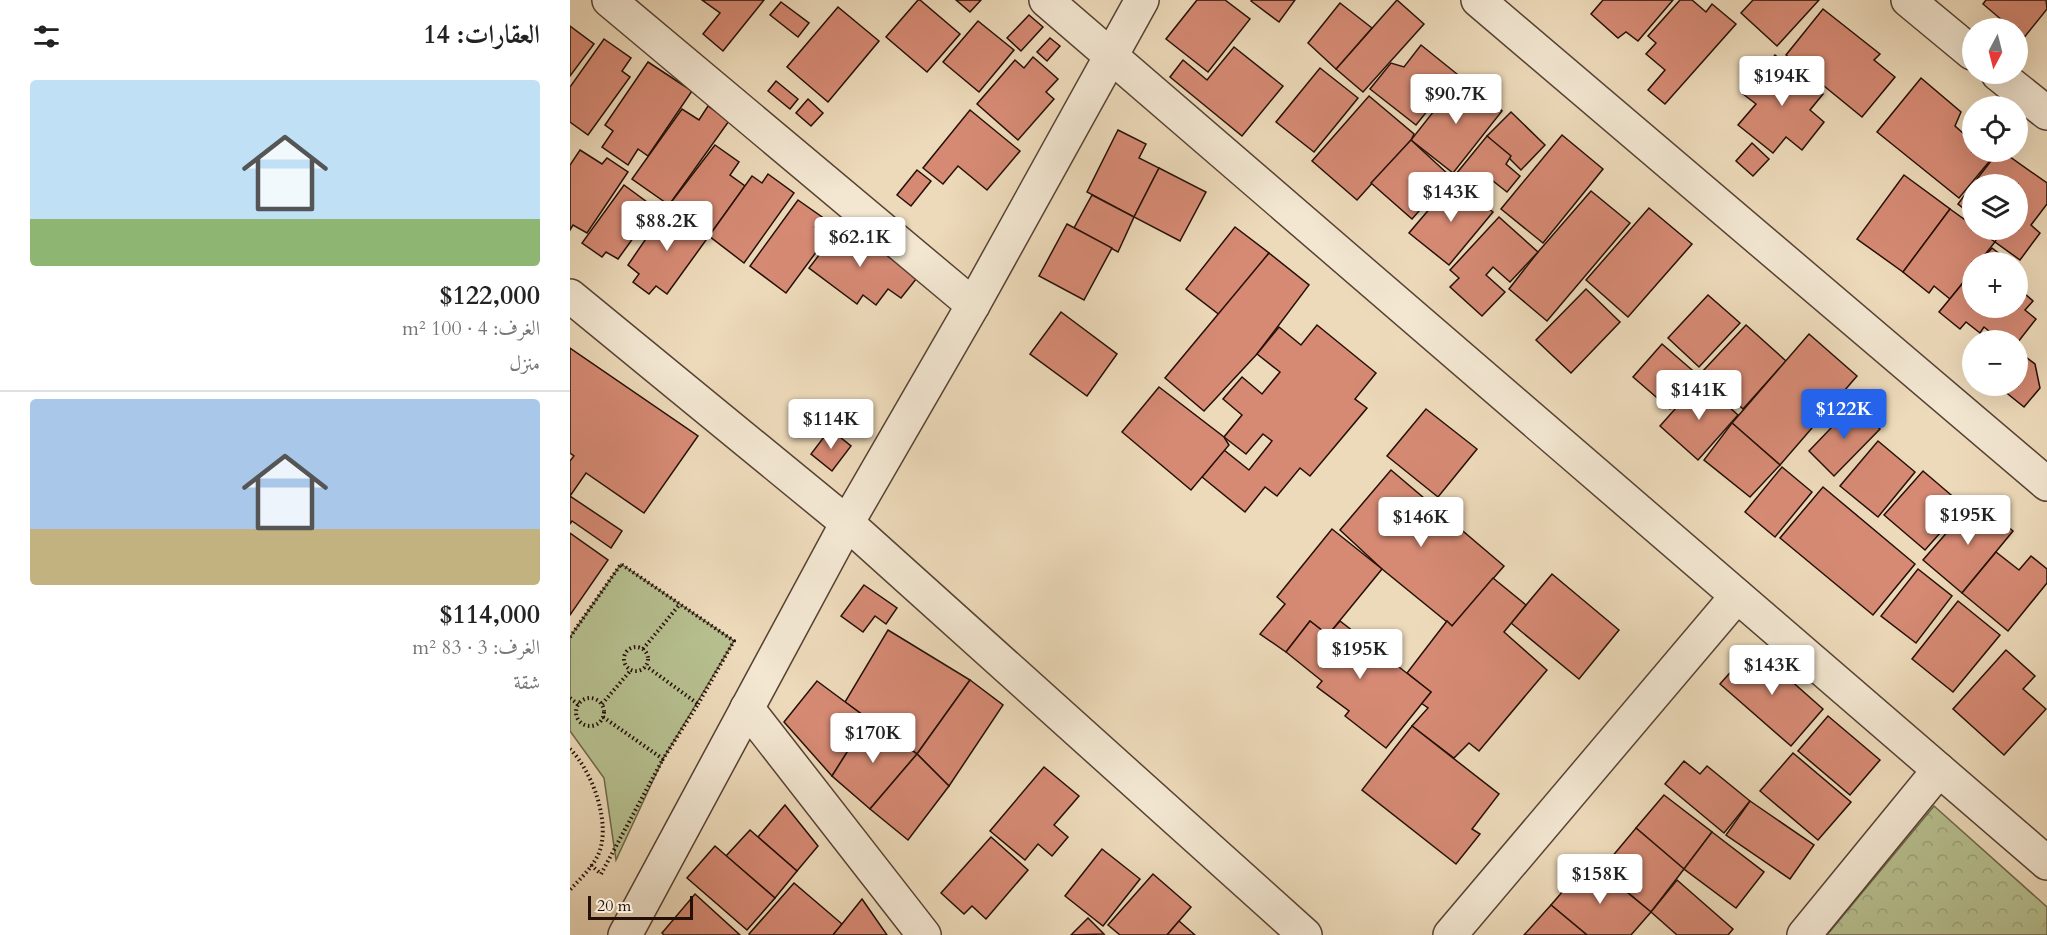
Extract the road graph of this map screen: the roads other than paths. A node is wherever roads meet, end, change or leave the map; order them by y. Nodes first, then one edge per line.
1 (609, 0) edge
2 (1046, 0) edge
3 (1142, 0) edge
4 (1478, 0) edge
5 (1908, 0) edge
6 (1962, 45) edge
7 (1110, 54) junction
8 (2011, 84) edge
9 (2047, 113) edge
10 (570, 296) edge
11 (973, 305) junction
12 (2047, 484) edge
13 (847, 523) junction
14 (1737, 596) junction
15 (747, 708) junction
16 (1939, 770) junction
17 (2047, 862) edge
18 (625, 935) edge
19 (924, 935) edge
20 (1305, 935) edge
21 (1450, 935) edge
22 (1804, 935) edge

1 - 11 street
2 - 7 street
3 - 7 street
4 - 12 street
5 - 6 street
7 - 11 street
7 - 14 street
8 - 9 street
10 - 13 street
11 - 13 street
13 - 15 street
13 - 20 street
14 - 16 street
14 - 21 street
15 - 18 street
15 - 19 street
16 - 17 street
16 - 22 street

